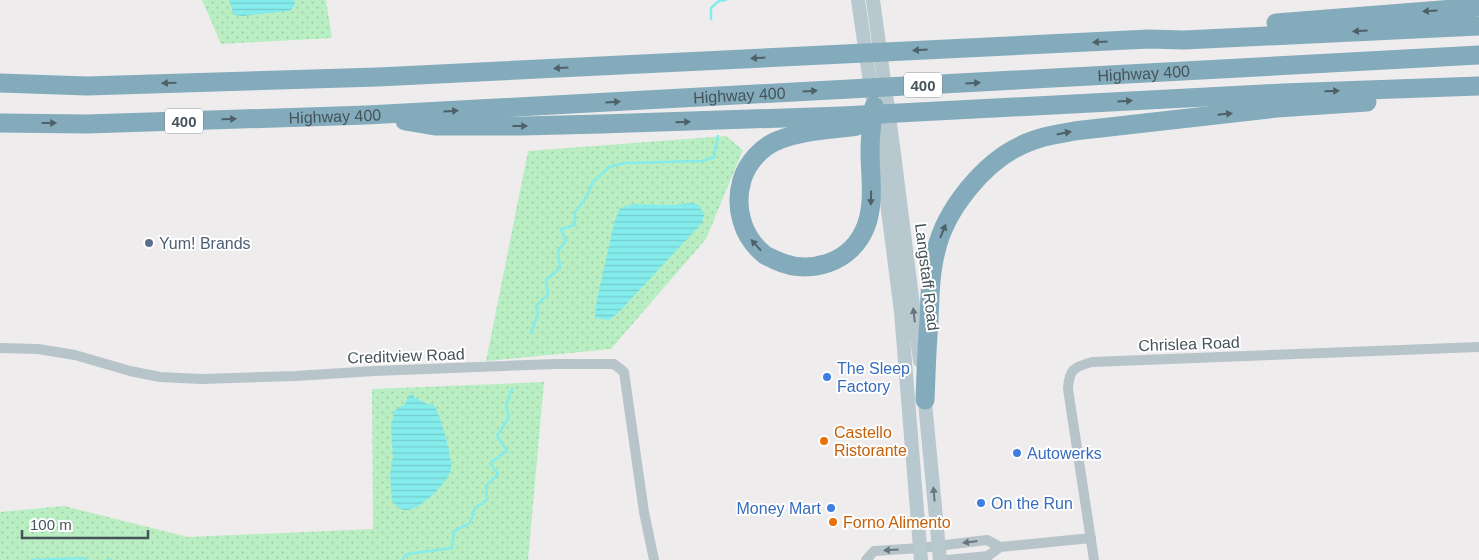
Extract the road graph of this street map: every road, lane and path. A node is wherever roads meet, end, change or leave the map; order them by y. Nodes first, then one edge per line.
1 (858, 0) edge
2 (873, 0) edge
3 (1479, 7) edge
4 (1479, 26) edge
5 (1149, 40) junction
6 (1479, 55) edge
7 (0, 84) edge
8 (1473, 86) edge
9 (874, 106) joint
10 (901, 113) junction
11 (367, 115) junction
12 (0, 123) edge
13 (881, 148) junction
14 (1479, 347) edge
15 (0, 348) edge
16 (925, 400) junction
17 (1091, 538) junction
18 (939, 546) junction
19 (1000, 547) junction
20 (921, 554) edge
21 (654, 560) edge
22 (866, 560) edge
23 (940, 560) edge
24 (947, 560) edge
25 (1094, 560) edge

1 - 9 main road
2 - 13 main road, Langstaff Road
3 -> 5 highway
4 -> 5 highway, Highway 400 / 400
5 -> 7 highway, Highway 400 / 400
11 -> 6 highway, Highway 400 / 400
10 -> 8 highway
16 -> 8 highway
9 - 13 highway
11 -> 10 highway
13 -> 10 highway
12 -> 11 highway, Highway 400 / 400
16 -> 13 main road, Langstaff Road
13 - 20 main road, Langstaff Road
14 - 17 street, Chrislea Road
15 - 21 street, Creditview Road
18 -> 16 main road, Langstaff Road
17 - 19 street
17 - 25 street, Chrislea Road
19 -> 18 street
18 - 20 street
18 - 23 main road, Langstaff Road
19 - 24 street
20 -> 22 street

